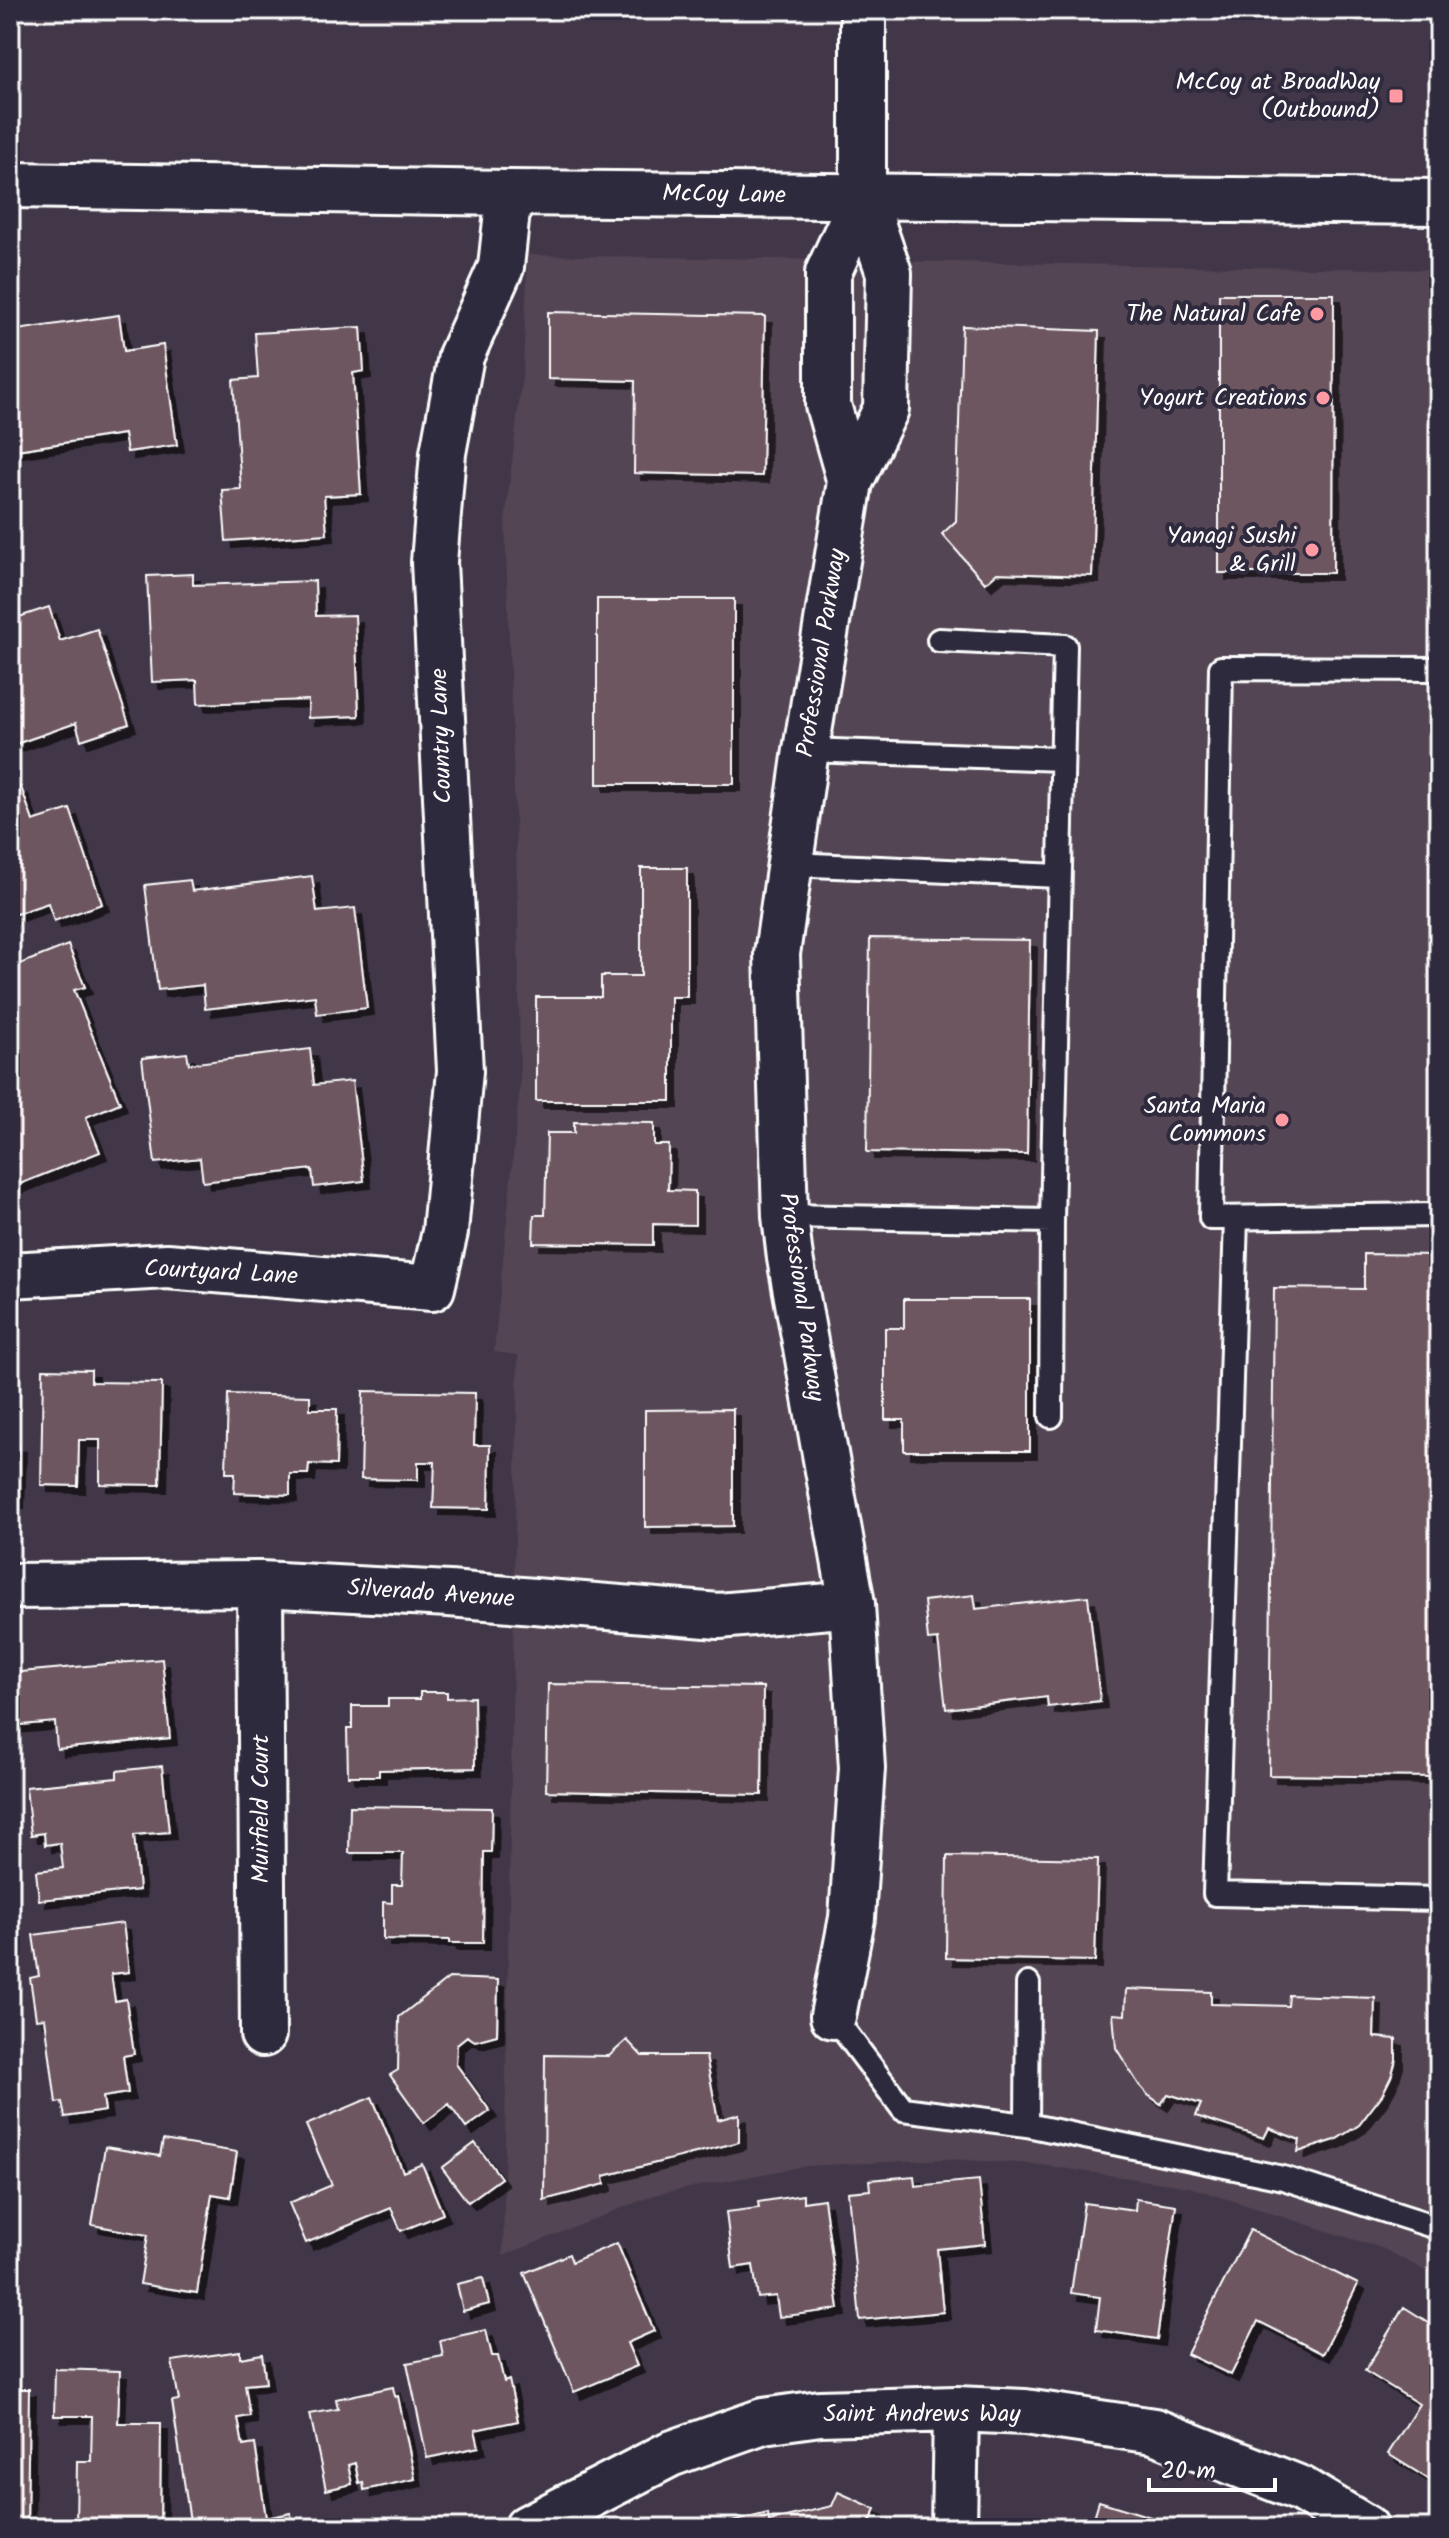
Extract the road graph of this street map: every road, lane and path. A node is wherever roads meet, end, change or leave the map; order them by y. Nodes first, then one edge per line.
1 (863, 10) edge
2 (10, 185) edge
3 (509, 193) junction
4 (863, 197) junction
5 (1439, 202) edge
6 (850, 482) junction
7 (939, 640) dead end
8 (1439, 669) edge
9 (806, 750) junction
10 (1061, 759) junction
11 (790, 864) junction
12 (1059, 876) junction
13 (1439, 1215) edge
14 (785, 1216) junction
15 (1236, 1218) junction
16 (1052, 1221) junction
17 (10, 1275) edge
18 (432, 1288) joint
19 (1051, 1416) dead end
20 (260, 1584) junction
21 (10, 1586) edge
22 (852, 1604) junction
23 (1439, 1899) edge
24 (1028, 1984) dead end
25 (833, 2016) joint
26 (263, 2034) dead end
27 (1027, 2125) junction
28 (1438, 2225) edge
29 (956, 2409) junction
30 (527, 2528) edge
31 (954, 2528) edge
32 (1366, 2528) edge

1 - 4 street, Professional Parkway
2 - 3 street, McCoy Lane
3 - 4 street, McCoy Lane
3 - 18 street, Country Lane
4 - 5 street, McCoy Lane
4 - 6 street, Professional Parkway
4 - 6 street, Professional Parkway
6 - 9 street, Professional Parkway
7 - 10 lane
8 - 15 lane
9 - 10 lane
9 - 11 street, Professional Parkway
10 - 12 lane
11 - 12 lane
11 - 14 street, Professional Parkway
12 - 16 lane
13 - 15 lane
14 - 16 lane
14 - 22 street, Professional Parkway
15 - 23 lane
16 - 19 lane
17 - 18 street, Courtyard Lane
20 - 21 street, Silverado Avenue
20 - 22 street, Silverado Avenue
20 - 26 street, Muirfield Court
22 - 25 street, Professional Parkway
24 - 27 lane
25 - 27 lane
27 - 28 lane
29 - 30 street, Saint Andrews Way
29 - 31 street
29 - 32 street, Saint Andrews Way

